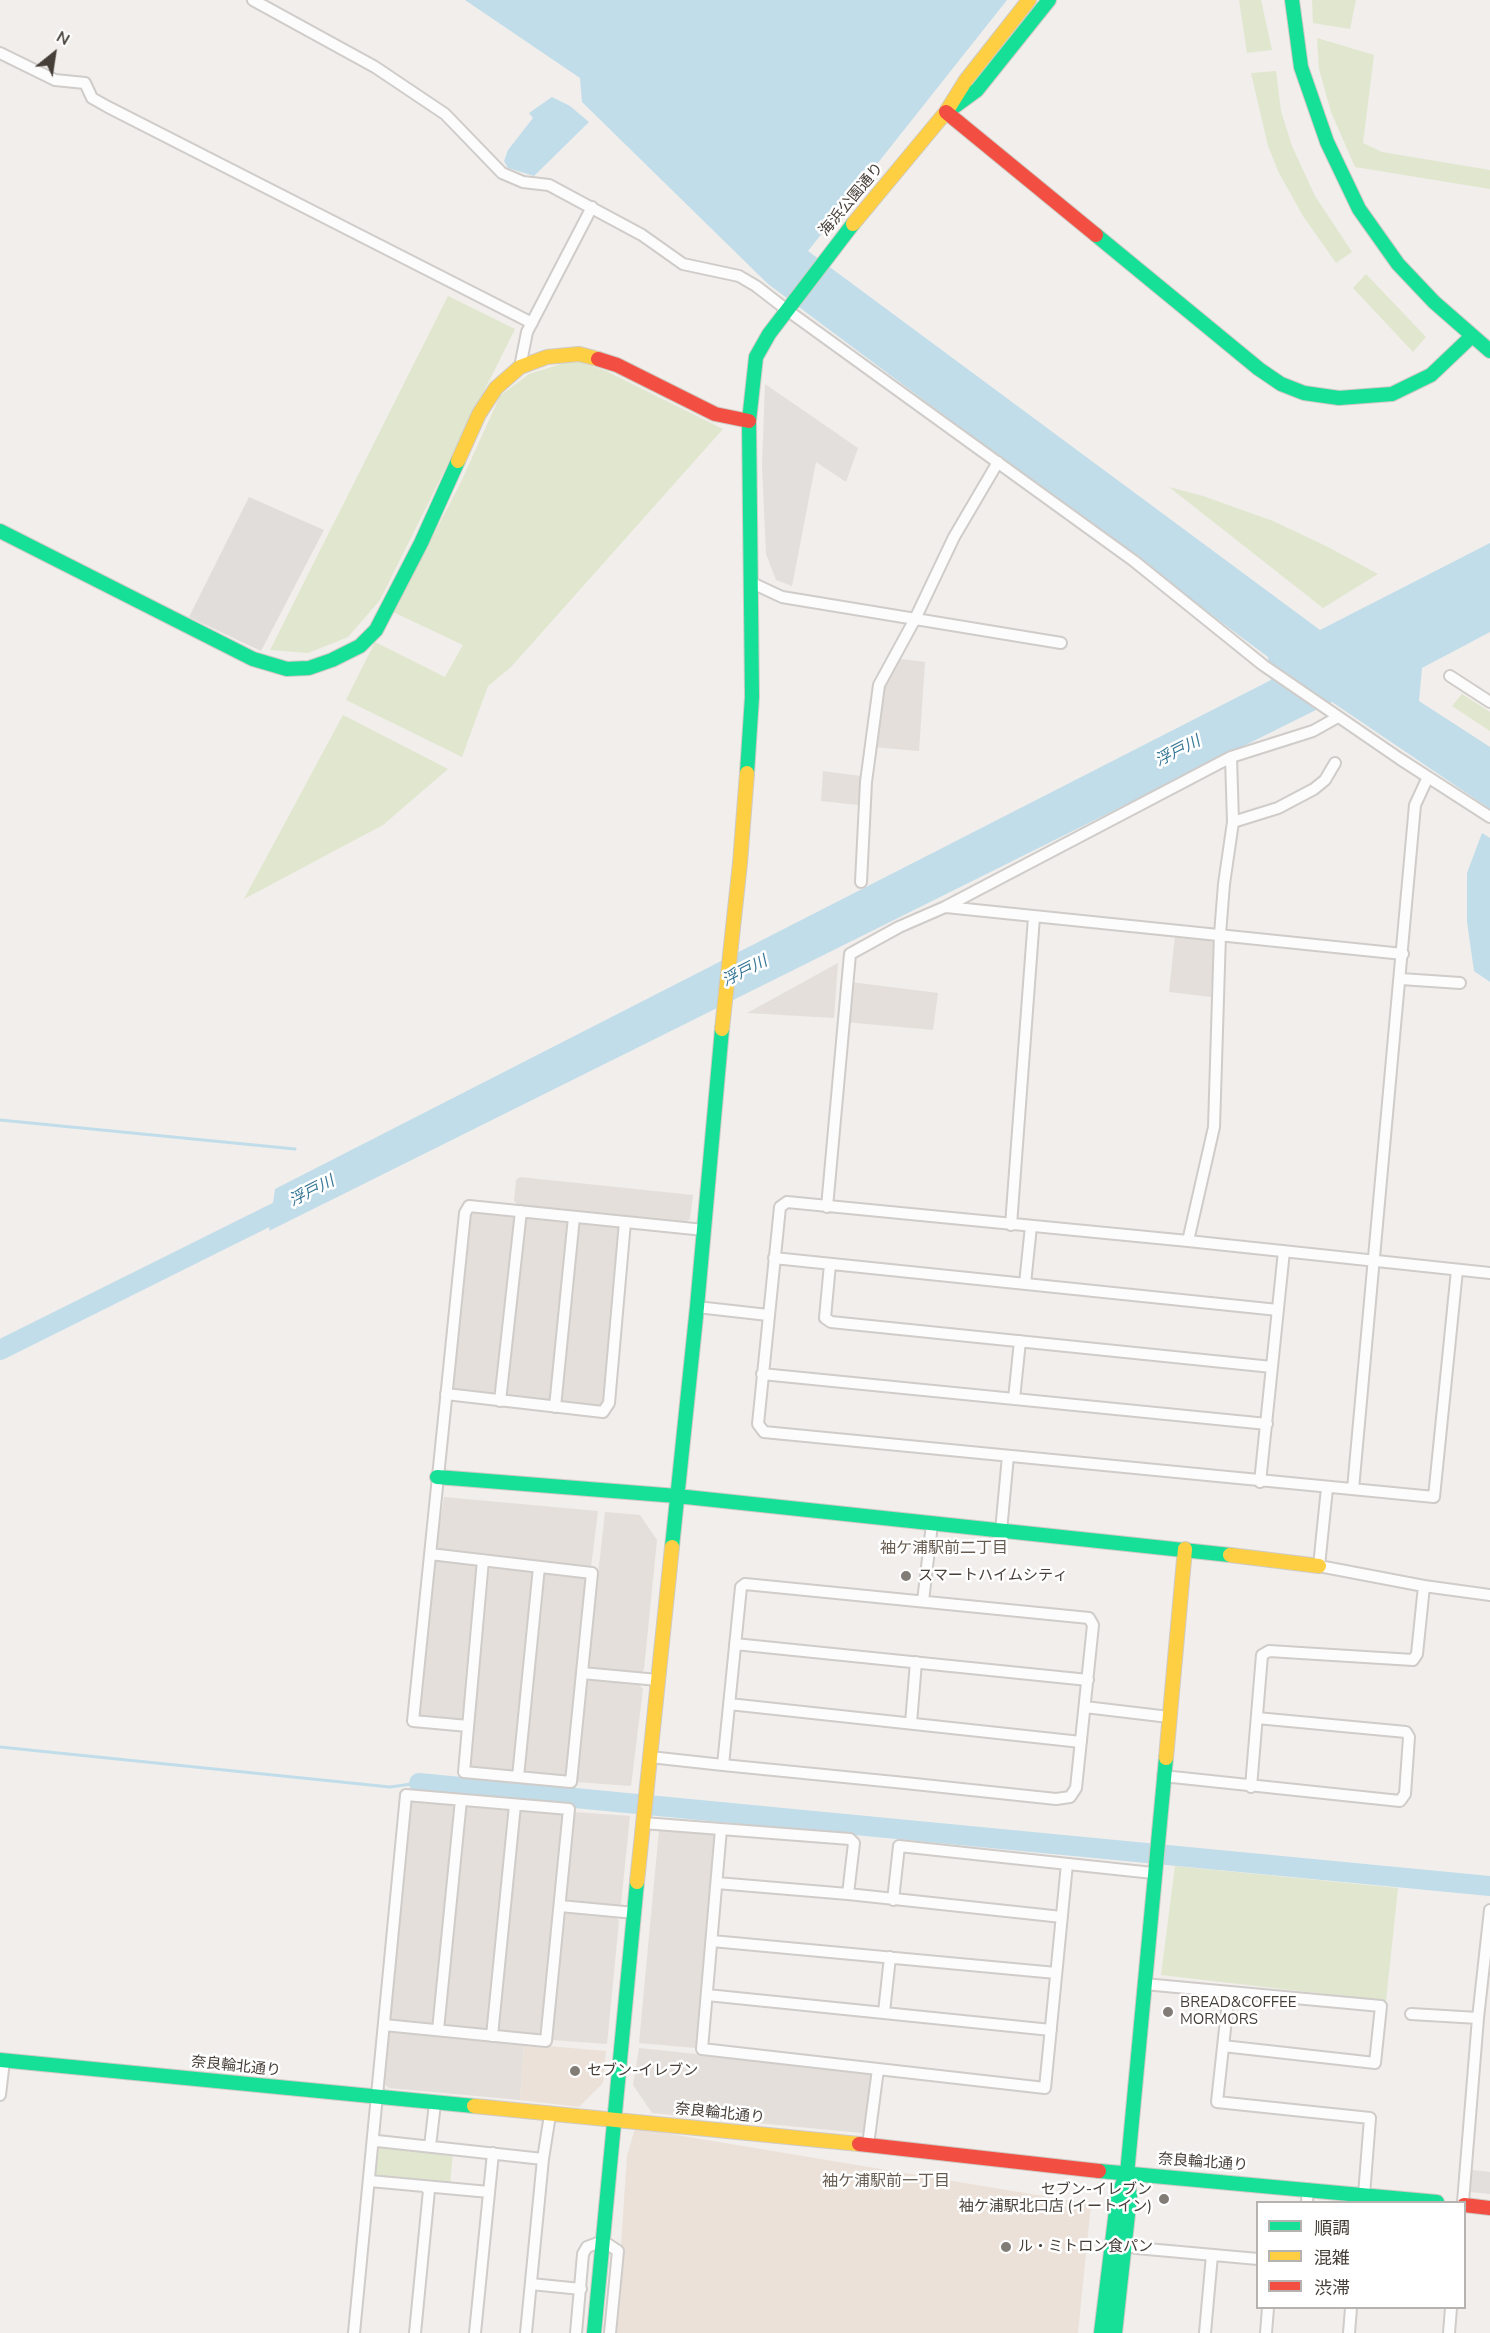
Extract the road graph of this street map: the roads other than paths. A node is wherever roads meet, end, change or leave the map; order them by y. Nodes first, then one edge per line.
1 (253, 0) edge
2 (1029, 0) edge
3 (1049, 0) edge
4 (1292, 0) edge
5 (0, 53) edge
6 (946, 112) junction
7 (592, 207) junction
8 (787, 310) junction
9 (532, 324) junction
10 (1472, 336) junction
11 (1490, 351) edge
12 (520, 367) junction
13 (749, 421) junction
14 (998, 462) junction
15 (0, 531) edge
16 (750, 582) junction
17 (915, 619) junction
18 (1061, 643) dead end
19 (1450, 676) dead end
20 (1490, 702) edge
21 (1338, 717) junction
22 (1231, 757) junction
23 (1335, 763) dead end
24 (1428, 777) junction
25 (1490, 817) edge
26 (1233, 822) junction
27 (861, 882) dead end
28 (945, 907) junction
29 (1034, 916) junction
30 (1220, 934) junction
31 (1403, 954) junction
32 (1401, 979) junction
33 (1460, 983) dead end
34 (827, 1207) junction
35 (520, 1211) junction
36 (574, 1217) junction
37 (625, 1222) junction
38 (1011, 1224) junction
39 (1031, 1226) junction
40 (704, 1230) junction
41 (1188, 1240) junction
42 (1284, 1251) junction
43 (774, 1258) junction
44 (1374, 1261) junction
45 (830, 1264) junction
46 (1457, 1269) junction
47 (1490, 1273) edge
48 (1025, 1284) junction
49 (697, 1307) junction
50 (1278, 1310) junction
51 (768, 1315) junction
52 (1020, 1341) junction
53 (1272, 1367) junction
54 (762, 1374) junction
55 (446, 1394) junction
56 (1014, 1399) junction
57 (500, 1401) junction
58 (555, 1407) junction
59 (1266, 1424) junction
60 (1008, 1456) junction
61 (437, 1477) junction
62 (1260, 1482) junction
63 (1327, 1488) junction
64 (1353, 1489) junction
65 (677, 1496) junction
66 (932, 1524) junction
67 (1001, 1531) junction
68 (1185, 1549) junction
69 (430, 1554) junction
70 (483, 1560) junction
71 (1319, 1566) junction
72 (539, 1567) junction
73 (1424, 1586) junction
74 (1490, 1596) edge
75 (923, 1601) junction
76 (735, 1644) junction
77 (916, 1662) junction
78 (582, 1673) junction
79 (658, 1680) junction
80 (1088, 1680) junction
81 (729, 1704) junction
82 (1084, 1707) junction
83 (1168, 1717) junction
84 (1257, 1718) junction
85 (911, 1724) junction
86 (468, 1726) junction
87 (1081, 1742) junction
88 (650, 1757) junction
89 (723, 1765) junction
90 (1163, 1776) junction
91 (518, 1777) junction
92 (1251, 1787) junction
93 (461, 1800) junction
94 (515, 1805) junction
95 (643, 1818) junction
96 (721, 1829) junction
97 (1067, 1864) junction
98 (1154, 1873) junction
99 (717, 1883) junction
100 (848, 1894) junction
101 (893, 1900) junction
102 (560, 1906) junction
103 (1490, 1910) edge
104 (635, 1913) junction
105 (1062, 1917) junction
106 (712, 1941) junction
107 (890, 1958) junction
108 (1056, 1973) junction
109 (1144, 1983) junction
110 (1229, 1992) junction
111 (707, 1995) junction
112 (884, 2013) junction
113 (1412, 2014) dead end
114 (1478, 2018) junction
115 (384, 2025) junction
116 (438, 2030) junction
117 (1051, 2030) junction
118 (492, 2036) junction
119 (1223, 2046) junction
120 (2, 2061) edge
121 (878, 2069) junction
122 (0, 2095) edge
123 (377, 2097) junction
124 (435, 2103) junction
125 (550, 2115) junction
126 (614, 2121) junction
127 (373, 2142) junction
128 (868, 2145) junction
129 (430, 2146) junction
130 (493, 2153) junction
131 (543, 2159) junction
132 (1127, 2174) junction
133 (370, 2181) junction
134 (424, 2186) junction
135 (489, 2192) junction
136 (1364, 2195) junction
137 (1307, 2196) edge
138 (1427, 2201) edge
139 (1464, 2201) edge
140 (1466, 2204) edge
141 (1490, 2208) edge
142 (603, 2241) junction
143 (1126, 2245) junction
144 (1212, 2255) junction
145 (1256, 2259) edge
146 (531, 2284) junction
147 (581, 2289) junction
148 (1268, 2309) edge
149 (1351, 2309) edge
150 (1451, 2309) edge
151 (354, 2333) edge
152 (415, 2333) edge
153 (475, 2333) edge
154 (526, 2333) edge
155 (576, 2333) edge
156 (594, 2333) edge
157 (610, 2333) edge
158 (1101, 2333) edge
159 (1115, 2333) edge
160 (1205, 2333) edge
161 (1266, 2333) edge
162 (1349, 2333) edge
163 (1449, 2333) edge

1 - 7 street
2 - 6 street, 海浜公園通り
3 - 6 street, 海浜公園通り
4 - 10 street
5 - 9 street
6 - 8 street, 海浜公園通り
6 - 10 street
7 - 8 street
7 - 9 street
8 - 13 street, 海浜公園通り
8 - 14 street
9 - 12 street
10 - 11 street
12 - 13 street
12 - 15 street
13 - 16 street, 海浜公園通り
14 - 17 street
14 - 21 street
16 - 17 street
16 - 40 street, 海浜公園通り
17 - 18 street
17 - 27 street
19 - 20 street
21 - 22 street
21 - 24 street
22 - 26 street
22 - 28 street
23 - 26 street
24 - 25 street
24 - 31 street
26 - 30 street
28 - 29 street
28 - 34 street
29 - 30 street
29 - 38 street
30 - 31 street
30 - 41 street
31 - 32 street
32 - 33 street
32 - 44 street
34 - 38 street
34 - 43 street
35 - 36 street
35 - 55 street
35 - 57 street
36 - 37 street
36 - 58 street
37 - 40 street
37 - 58 street
38 - 39 street
39 - 41 street
39 - 48 street
40 - 49 street, 海浜公園通り
41 - 42 street
42 - 44 street
42 - 50 street
43 - 45 street
43 - 51 street
44 - 46 street
44 - 64 street
45 - 48 street
45 - 52 street
46 - 47 street
46 - 64 street
48 - 50 street
49 - 51 street
49 - 65 street, 海浜公園通り
50 - 53 street
51 - 54 street
52 - 53 street
52 - 56 street
53 - 59 street
54 - 56 street
54 - 60 street
55 - 57 street
55 - 61 street
56 - 59 street
57 - 58 street
59 - 62 street
60 - 62 street
60 - 67 street
61 - 65 street
61 - 69 street
62 - 63 street
63 - 64 street
63 - 71 street
65 - 66 street
65 - 79 street, 海浜公園通り
66 - 67 street
66 - 75 street
67 - 68 street
68 - 71 street
68 - 83 street
69 - 70 street
69 - 86 street
70 - 72 street
70 - 86 street
71 - 73 street
72 - 78 street
72 - 91 street
73 - 74 street
73 - 84 street
75 - 76 street
75 - 80 street
76 - 77 street
76 - 81 street
77 - 80 street
77 - 85 street
78 - 79 street
78 - 91 street
79 - 88 street, 海浜公園通り
80 - 82 street
81 - 85 street
81 - 89 street
82 - 83 street
82 - 87 street
83 - 90 street
84 - 92 street
84 - 92 street
85 - 87 street
86 - 91 street
87 - 89 street
88 - 89 street
88 - 95 street, 海浜公園通り
90 - 92 street
90 - 98 street
93 - 94 street
93 - 115 street
93 - 116 street
94 - 102 street
94 - 118 street
95 - 96 street
95 - 104 street, 海浜公園通り
96 - 99 street
96 - 100 street
97 - 98 street
97 - 101 street
97 - 105 street
98 - 109 street
99 - 100 street
99 - 106 street
100 - 101 street
101 - 105 street
102 - 104 street
102 - 118 street
103 - 114 street
104 - 126 street, 海浜公園通り
105 - 108 street
106 - 107 street
106 - 111 street
107 - 108 street
107 - 112 street
108 - 117 street
109 - 110 street
109 - 132 street
110 - 119 street
110 - 119 street
111 - 112 street
111 - 121 street
112 - 117 street
113 - 114 street
114 - 139 street
115 - 116 street
115 - 123 street
116 - 118 street
117 - 121 street
119 - 136 street
120 - 122 street
120 - 123 street, 奈良輪北通り
121 - 128 street
123 - 124 street, 奈良輪北通り
123 - 127 street
124 - 125 street, 奈良輪北通り
124 - 129 street
125 - 126 street, 奈良輪北通り
125 - 131 street
126 - 128 street, 奈良輪北通り
126 - 142 street, 海浜公園通り
127 - 129 street
127 - 133 street
128 - 132 street, 奈良輪北通り
129 - 130 street
130 - 131 street
130 - 135 street
131 - 146 street
132 - 137 street, 奈良輪北通り
132 - 143 street
132 - 158 street
133 - 134 street
133 - 151 street
134 - 135 street
134 - 152 street
135 - 153 street
136 - 137 street, 奈良輪北通り
136 - 138 street, 奈良輪北通り
140 - 141 street
142 - 147 street
142 - 156 street, 海浜公園通り
142 - 157 street
143 - 144 street
143 - 159 street
144 - 145 street
144 - 160 street
146 - 147 street
146 - 154 street
147 - 155 street
148 - 161 street
149 - 162 street
150 - 163 street

